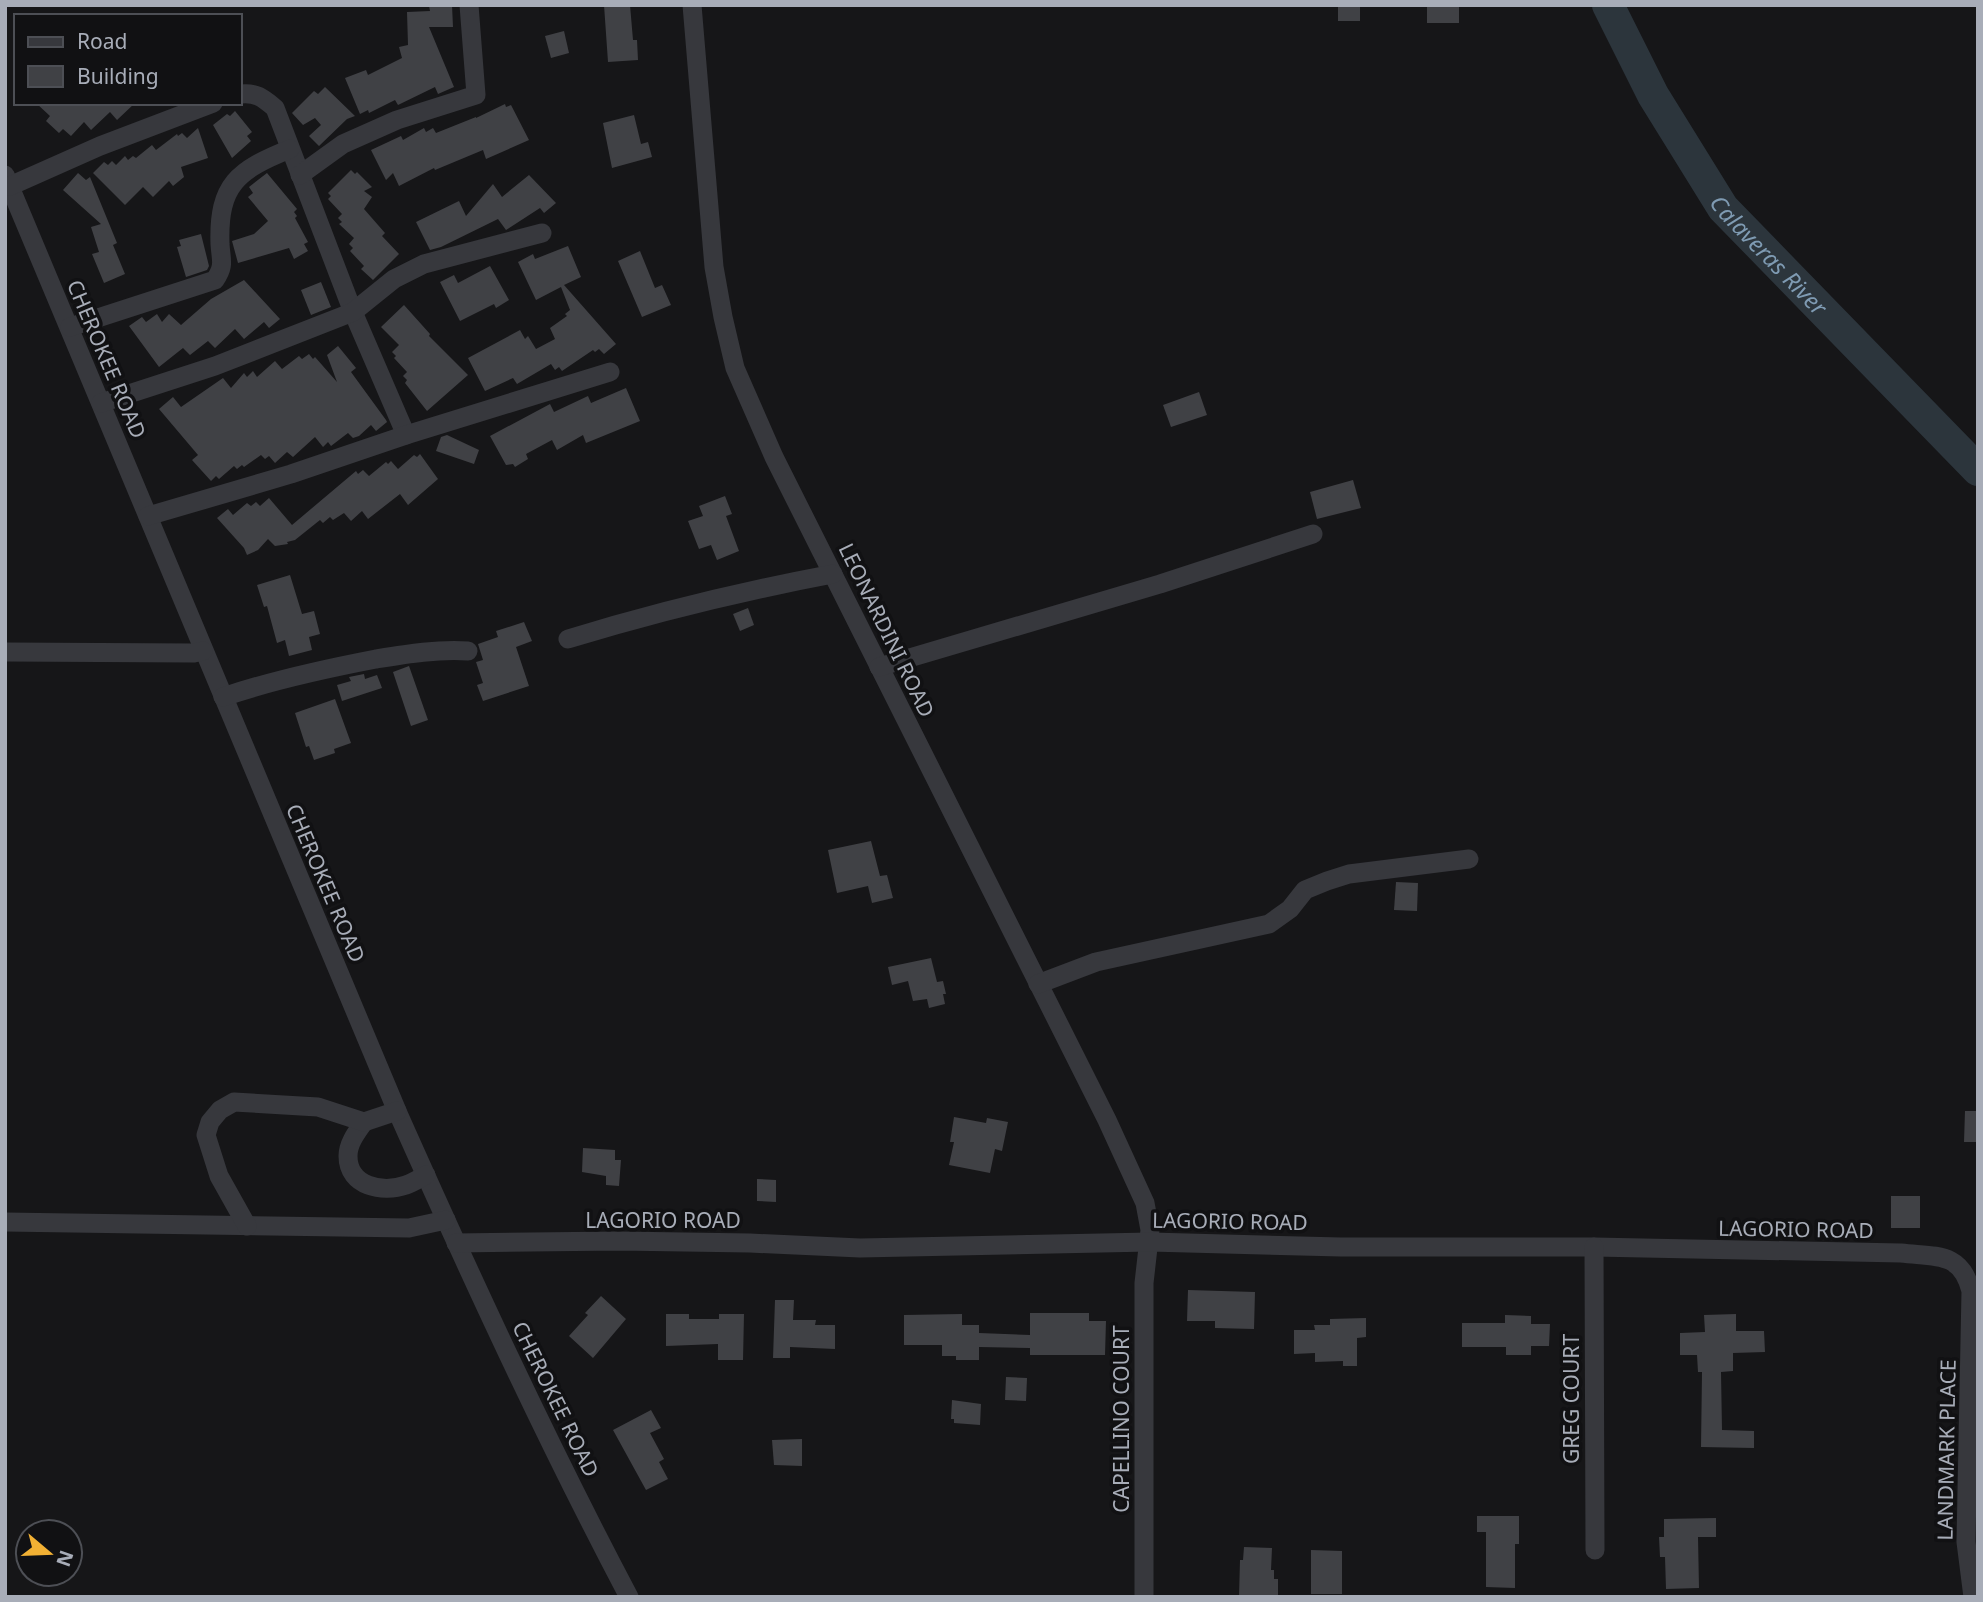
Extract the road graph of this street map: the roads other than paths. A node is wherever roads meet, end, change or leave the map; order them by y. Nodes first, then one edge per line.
1 (470, 5) edge
2 (692, 5) edge
3 (242, 94) edge
4 (208, 105) edge
5 (290, 149) junction
6 (300, 175) junction
7 (8, 180) edge
8 (542, 233) dead end
9 (353, 312) junction
10 (69, 327) junction
11 (610, 372) dead end
12 (101, 403) junction
13 (406, 435) junction
14 (148, 516) junction
15 (1313, 534) dead end
16 (834, 574) junction
17 (569, 639) dead end
18 (203, 650) junction
19 (468, 651) dead end
20 (5, 652) edge
21 (879, 667) junction
22 (223, 697) junction
23 (1469, 859) dead end
24 (1038, 984) junction
25 (397, 1111) junction
26 (364, 1122) junction
27 (426, 1175) junction
28 (446, 1220) junction
29 (5, 1222) edge
30 (247, 1226) junction
31 (1150, 1242) junction
32 (456, 1243) junction
33 (1594, 1247) junction
34 (1971, 1303) joint
35 (1595, 1550) dead end
36 (629, 1597) edge
37 (1144, 1597) edge
38 (1973, 1597) edge

1 - 6 street
2 - 16 street, LEONARDINI ROAD
3 - 5 street
4 - 7 street
5 - 6 street
5 - 10 street
6 - 9 street
7 - 10 street, CHEROKEE ROAD
8 - 9 street
9 - 12 street
9 - 13 street
10 - 12 street, CHEROKEE ROAD
11 - 13 street
12 - 14 street, CHEROKEE ROAD
13 - 14 street
14 - 18 street, CHEROKEE ROAD
15 - 21 street
16 - 17 street
16 - 21 street, LEONARDINI ROAD
18 - 20 street
18 - 22 street, CHEROKEE ROAD
19 - 22 street
21 - 24 street, LEONARDINI ROAD
22 - 25 street, CHEROKEE ROAD
23 - 24 street
24 - 31 street, LEONARDINI ROAD
25 - 26 street
25 - 27 street, CHEROKEE ROAD
26 - 27 street
26 - 30 street
27 - 28 street, CHEROKEE ROAD
28 - 30 street
28 - 32 street, CHEROKEE ROAD
29 - 30 street
31 - 32 street, LAGORIO ROAD
31 - 33 street, LAGORIO ROAD
31 - 37 street, CAPELLINO COURT
32 - 36 street, CHEROKEE ROAD
33 - 34 street, LAGORIO ROAD
33 - 35 street, GREG COURT
34 - 38 street, LANDMARK PLACE

